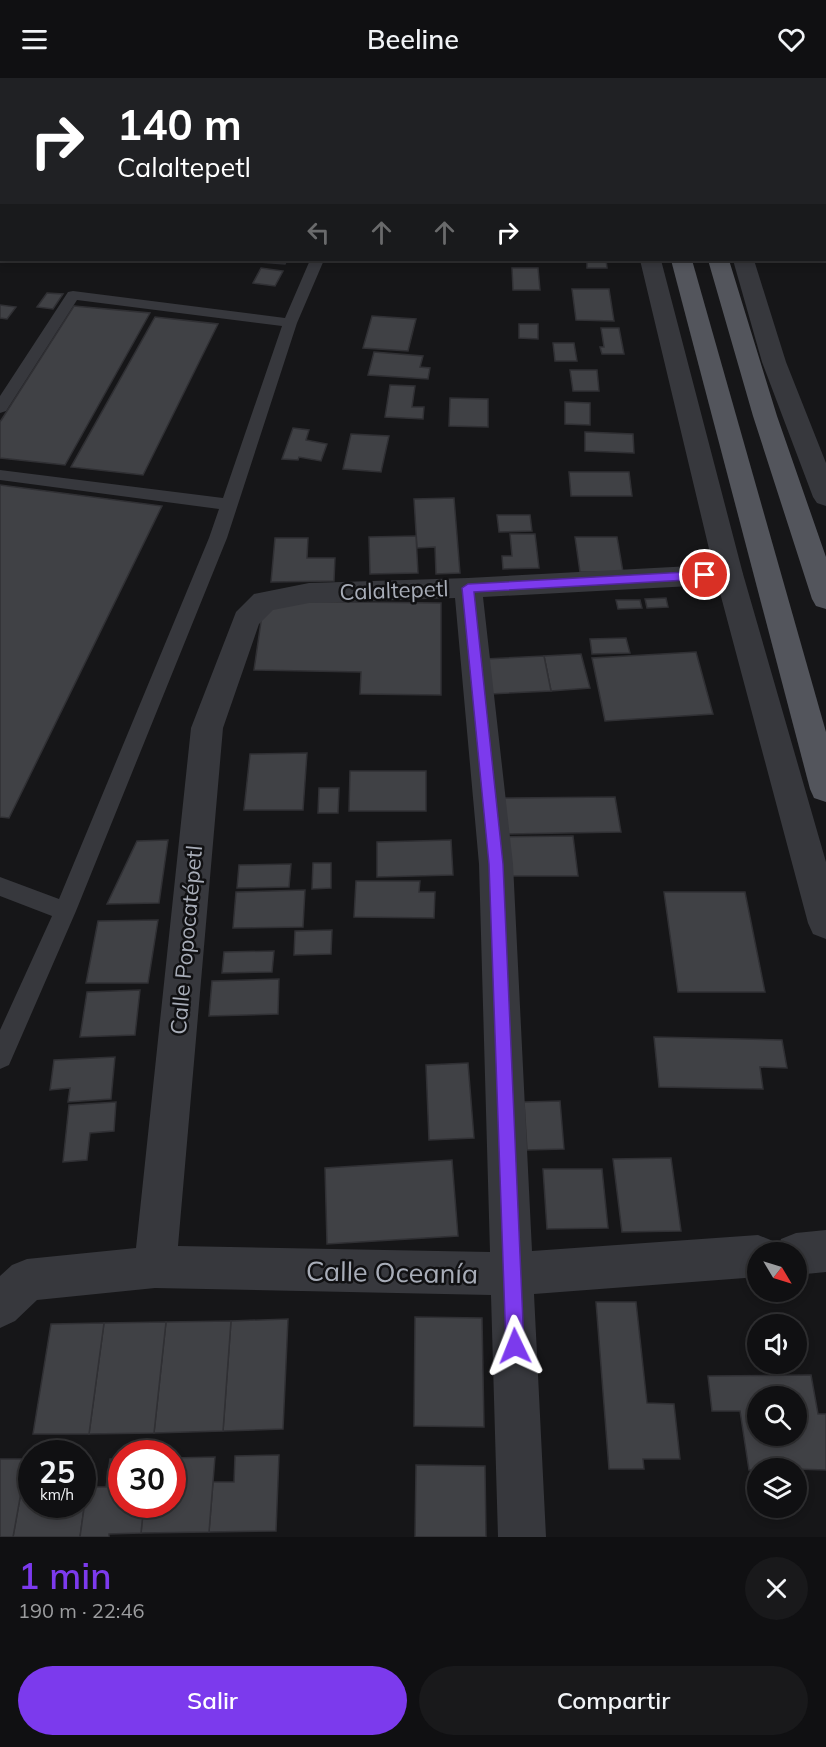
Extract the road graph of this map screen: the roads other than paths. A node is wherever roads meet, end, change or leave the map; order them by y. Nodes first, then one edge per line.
1 (317, 261) edge
2 (650, 261) edge
3 (681, 261) edge
4 (718, 261) edge
5 (742, 261) edge
6 (290, 322) junction
7 (0, 408) edge
8 (0, 475) edge
9 (826, 497) edge
10 (228, 504) junction
11 (729, 574) junction
12 (468, 588) junction
13 (826, 599) edge
14 (246, 619) joint
15 (826, 789) edge
16 (0, 886) edge
17 (65, 911) junction
18 (826, 923) edge
19 (0, 1057) edge
20 (826, 1251) edge
21 (807, 1253) edge
22 (747, 1257) edge
23 (155, 1267) junction
24 (512, 1274) junction
25 (14, 1293) edge
26 (522, 1537) edge

1 - 6 lane
2 - 11 street
3 - 15 main road
4 - 13 main road
5 - 9 street
6 - 7 lane
6 - 10 lane
8 - 10 lane
10 - 17 lane
11 - 12 street, Calaltepetl
11 - 18 street
12 - 14 street, Calaltepetl
12 - 24 street
14 - 23 street, Calle Popocatépetl
16 - 17 lane
17 - 19 lane
20 - 21 street
22 - 24 street, Calle Oceanía
23 - 24 street, Calle Oceanía
23 - 25 street, Calle Oceanía
24 - 26 street

